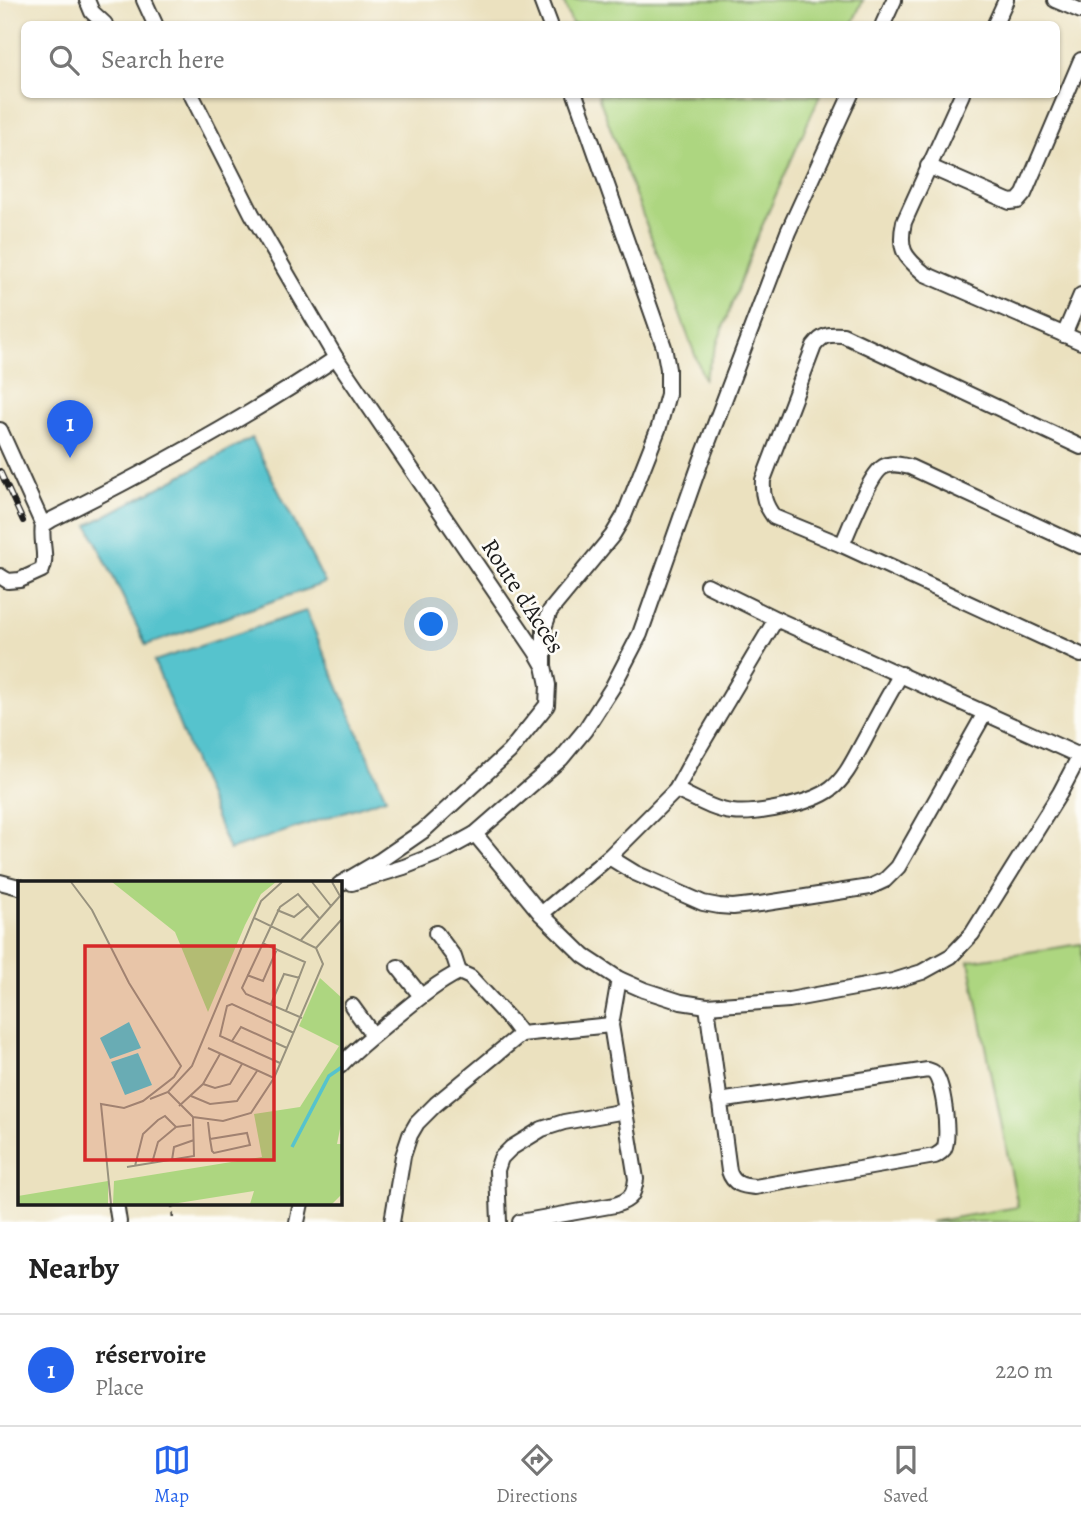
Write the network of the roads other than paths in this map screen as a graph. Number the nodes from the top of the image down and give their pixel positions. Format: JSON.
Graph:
{"nodes":[{"id":1,"x":88,"y":0,"type":"edge"},
{"id":2,"x":144,"y":0,"type":"edge"},
{"id":3,"x":541,"y":0,"type":"edge"},
{"id":4,"x":894,"y":0,"type":"edge"},
{"id":5,"x":1006,"y":0,"type":"edge"},
{"id":6,"x":1055,"y":0,"type":"edge"},
{"id":7,"x":1081,"y":11,"type":"edge"},
{"id":8,"x":102,"y":21,"type":"edge"},
{"id":9,"x":153,"y":21,"type":"edge"},
{"id":10,"x":549,"y":21,"type":"edge"},
{"id":11,"x":884,"y":21,"type":"edge"},
{"id":12,"x":996,"y":21,"type":"edge"},
{"id":13,"x":1081,"y":60,"type":"edge"},
{"id":14,"x":193,"y":98,"type":"edge"},
{"id":15,"x":576,"y":98,"type":"edge"},
{"id":16,"x":849,"y":98,"type":"edge"},
{"id":17,"x":960,"y":98,"type":"edge"},
{"id":18,"x":928,"y":166,"type":"junction"},
{"id":19,"x":1081,"y":295,"type":"edge"},
{"id":20,"x":1064,"y":335,"type":"junction"},
{"id":21,"x":1081,"y":342,"type":"edge"},
{"id":22,"x":336,"y":358,"type":"junction"},
{"id":23,"x":0,"y":430,"type":"edge"},
{"id":24,"x":1081,"y":447,"type":"edge"},
{"id":25,"x":43,"y":525,"type":"junction"},
{"id":26,"x":842,"y":545,"type":"junction"},
{"id":27,"x":1081,"y":546,"type":"edge"},
{"id":28,"x":0,"y":576,"type":"edge"},
{"id":29,"x":707,"y":585,"type":"dead end"},
{"id":30,"x":776,"y":619,"type":"junction"},
{"id":31,"x":1081,"y":655,"type":"edge"},
{"id":32,"x":544,"y":666,"type":"junction"},
{"id":33,"x":901,"y":674,"type":"junction"},
{"id":34,"x":985,"y":713,"type":"junction"},
{"id":35,"x":1080,"y":755,"type":"edge"},
{"id":36,"x":677,"y":790,"type":"junction"},
{"id":37,"x":475,"y":834,"type":"junction"},
{"id":38,"x":609,"y":857,"type":"junction"},
{"id":39,"x":0,"y":868,"type":"edge"},
{"id":40,"x":341,"y":884,"type":"edge"},
{"id":41,"x":10,"y":885,"type":"edge"},
{"id":42,"x":341,"y":885,"type":"edge"},
{"id":43,"x":541,"y":914,"type":"junction"},
{"id":44,"x":436,"y":933,"type":"dead end"},
{"id":45,"x":398,"y":967,"type":"dead end"},
{"id":46,"x":459,"y":972,"type":"junction"},
{"id":47,"x":619,"y":979,"type":"junction"},
{"id":48,"x":421,"y":996,"type":"junction"},
{"id":49,"x":352,"y":1006,"type":"dead end"},
{"id":50,"x":707,"y":1006,"type":"junction"},
{"id":51,"x":611,"y":1026,"type":"junction"},
{"id":52,"x":521,"y":1034,"type":"junction"},
{"id":53,"x":373,"y":1035,"type":"junction"},
{"id":54,"x":341,"y":1065,"type":"edge"},
{"id":55,"x":719,"y":1101,"type":"junction"},
{"id":56,"x":625,"y":1111,"type":"junction"},
{"id":57,"x":116,"y":1204,"type":"edge"},
{"id":58,"x":301,"y":1204,"type":"edge"},
{"id":59,"x":119,"y":1222,"type":"edge"},
{"id":60,"x":297,"y":1222,"type":"edge"},
{"id":61,"x":392,"y":1222,"type":"edge"},
{"id":62,"x":499,"y":1222,"type":"edge"},
{"id":63,"x":520,"y":1222,"type":"edge"}],
"edges":[{"from":1,"to":8,"type":"street"},
{"from":2,"to":9,"type":"street"},
{"from":3,"to":10,"type":"street"},
{"from":4,"to":11,"type":"street"},
{"from":5,"to":12,"type":"street"},
{"from":6,"to":7,"type":"street"},
{"from":13,"to":18,"type":"street"},
{"from":14,"to":22,"type":"street","name":"Route d'Accès"},
{"from":15,"to":32,"type":"street"},
{"from":16,"to":37,"type":"street"},
{"from":17,"to":18,"type":"street"},
{"from":18,"to":20,"type":"street"},
{"from":19,"to":20,"type":"street"},
{"from":20,"to":21,"type":"street"},
{"from":22,"to":25,"type":"street"},
{"from":22,"to":32,"type":"street","name":"Route d'Accès"},
{"from":23,"to":25,"type":"street"},
{"from":24,"to":26,"type":"street"},
{"from":25,"to":28,"type":"street"},
{"from":26,"to":27,"type":"street"},
{"from":26,"to":31,"type":"street"},
{"from":29,"to":30,"type":"street"},
{"from":30,"to":33,"type":"street"},
{"from":30,"to":36,"type":"street"},
{"from":32,"to":40,"type":"street","name":"Route d'Accès"},
{"from":33,"to":34,"type":"street"},
{"from":33,"to":36,"type":"street"},
{"from":34,"to":35,"type":"street"},
{"from":34,"to":38,"type":"street"},
{"from":35,"to":50,"type":"street"},
{"from":36,"to":38,"type":"street"},
{"from":37,"to":42,"type":"street"},
{"from":37,"to":43,"type":"street"},
{"from":38,"to":43,"type":"street"},
{"from":39,"to":41,"type":"street"},
{"from":43,"to":47,"type":"street"},
{"from":44,"to":46,"type":"street"},
{"from":45,"to":48,"type":"street"},
{"from":46,"to":48,"type":"street"},
{"from":46,"to":52,"type":"street"},
{"from":47,"to":50,"type":"street"},
{"from":47,"to":51,"type":"street"},
{"from":48,"to":53,"type":"street"},
{"from":49,"to":53,"type":"street"},
{"from":50,"to":55,"type":"street"},
{"from":51,"to":52,"type":"street"},
{"from":51,"to":56,"type":"street"},
{"from":52,"to":61,"type":"street"},
{"from":53,"to":54,"type":"street"},
{"from":55,"to":55,"type":"street"},
{"from":56,"to":62,"type":"street"},
{"from":56,"to":63,"type":"street"},
{"from":57,"to":59,"type":"street"},
{"from":58,"to":60,"type":"street"}]}
